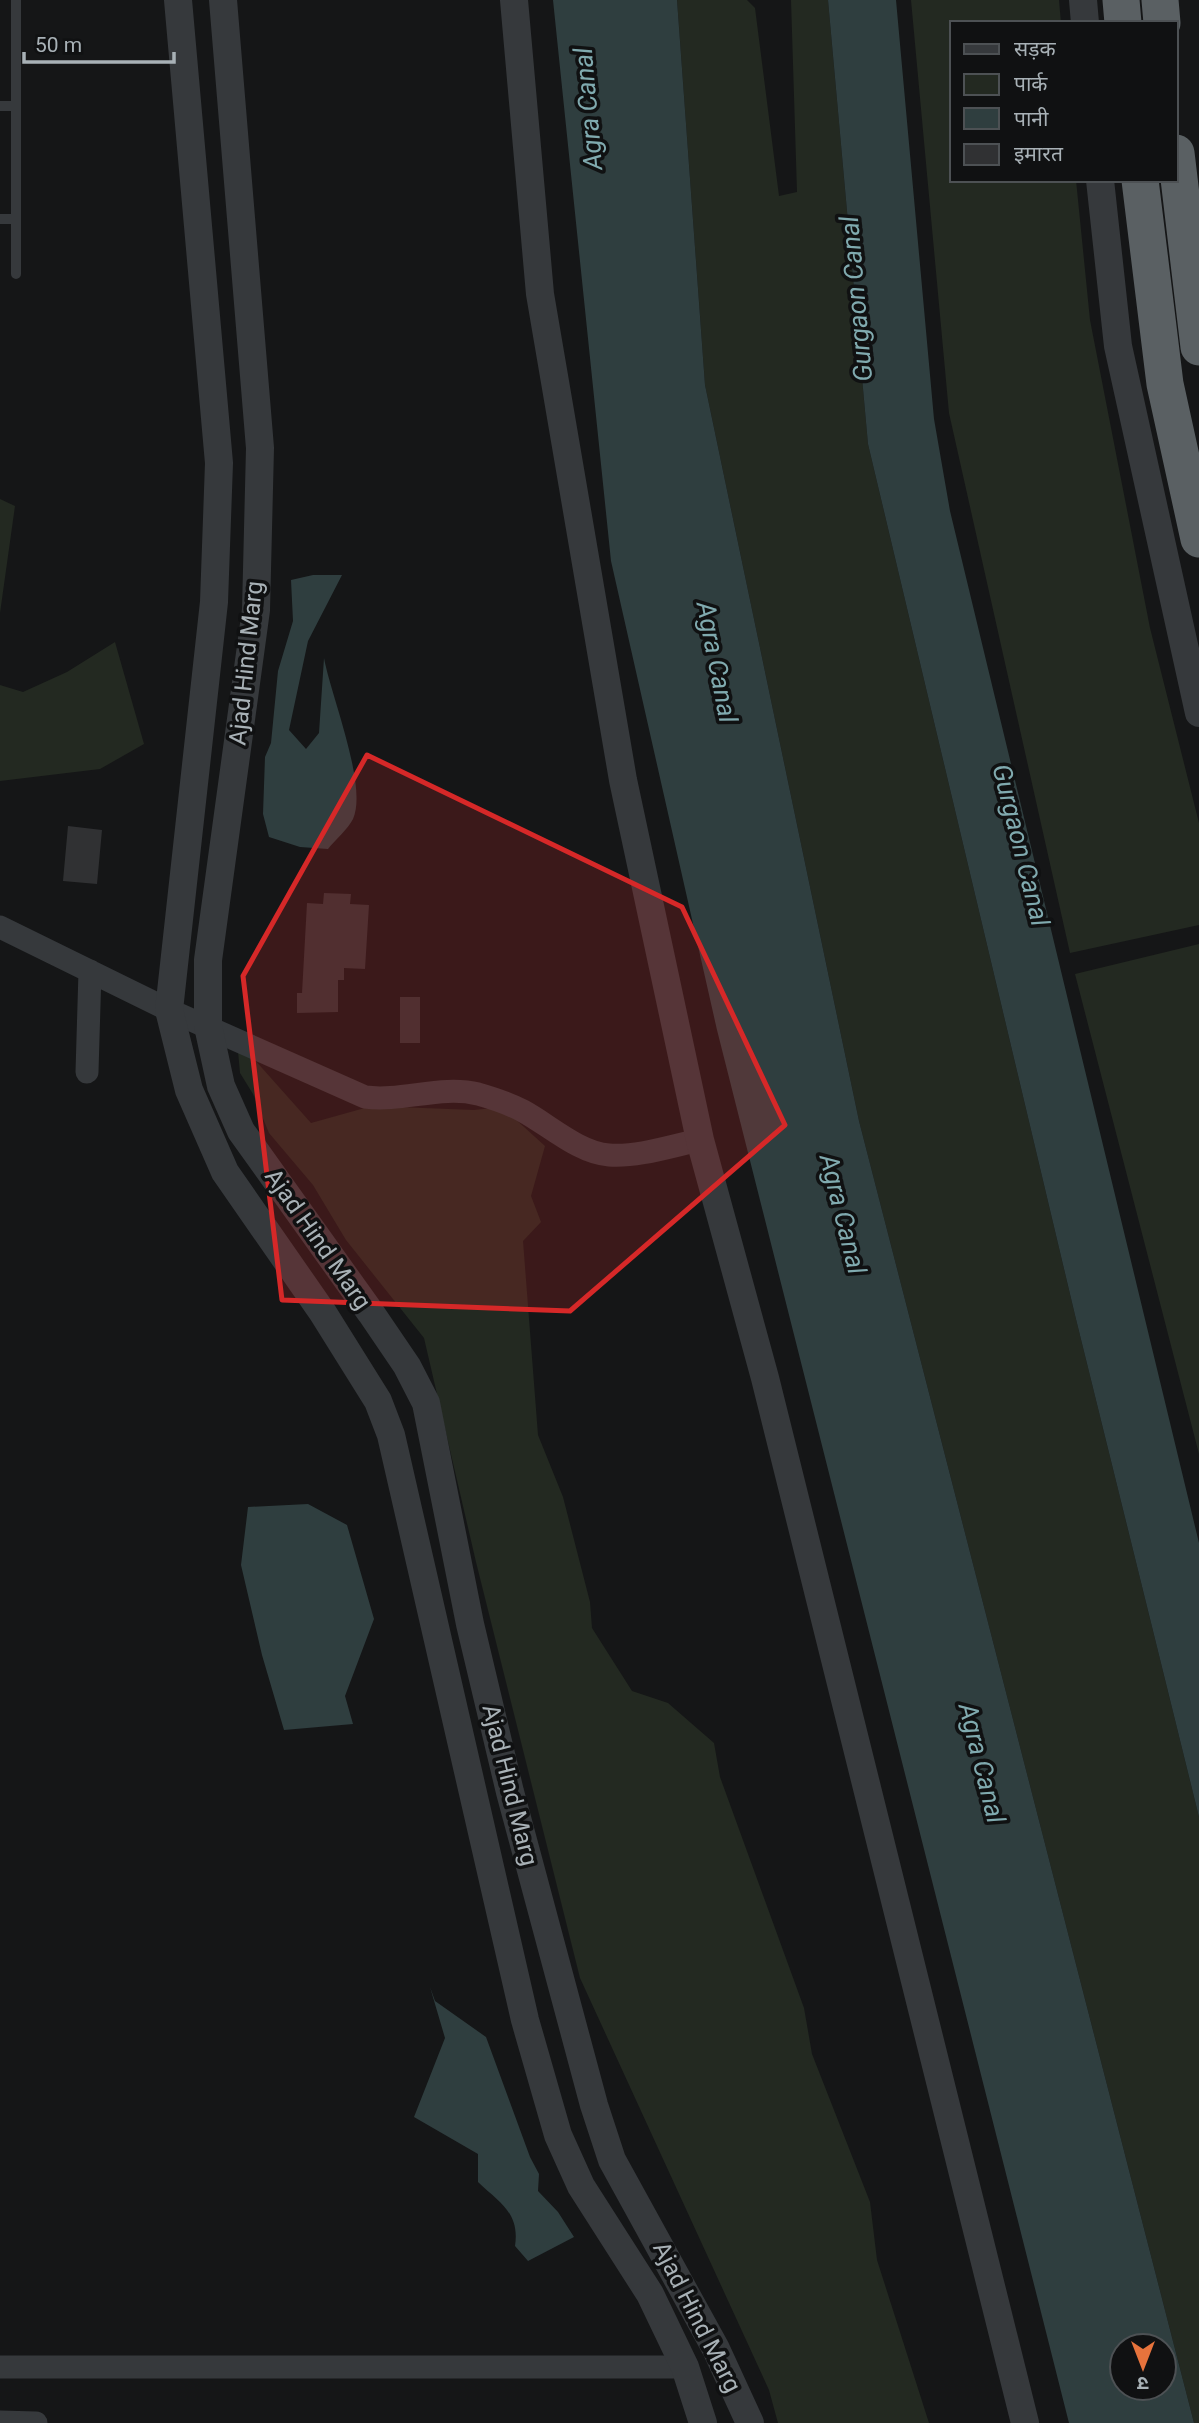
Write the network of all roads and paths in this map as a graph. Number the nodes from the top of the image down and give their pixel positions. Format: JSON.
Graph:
{"nodes":[{"id":1,"x":16,"y":0,"type":"edge"},
{"id":2,"x":177,"y":0,"type":"edge"},
{"id":3,"x":223,"y":0,"type":"edge"},
{"id":4,"x":514,"y":0,"type":"edge"},
{"id":5,"x":1083,"y":0,"type":"edge"},
{"id":6,"x":1121,"y":0,"type":"edge"},
{"id":7,"x":1160,"y":0,"type":"edge"},
{"id":8,"x":1085,"y":21,"type":"edge"},
{"id":9,"x":1123,"y":21,"type":"edge"},
{"id":10,"x":1162,"y":21,"type":"edge"},
{"id":11,"x":0,"y":106,"type":"edge"},
{"id":12,"x":16,"y":106,"type":"junction"},
{"id":13,"x":1178,"y":170,"type":"edge"},
{"id":14,"x":1100,"y":182,"type":"edge"},
{"id":15,"x":1140,"y":182,"type":"edge"},
{"id":16,"x":0,"y":219,"type":"edge"},
{"id":17,"x":16,"y":219,"type":"junction"},
{"id":18,"x":16,"y":274,"type":"dead end"},
{"id":19,"x":1199,"y":347,"type":"edge"},
{"id":20,"x":1199,"y":539,"type":"edge"},
{"id":21,"x":1199,"y":713,"type":"edge"},
{"id":22,"x":0,"y":927,"type":"edge"},
{"id":23,"x":90,"y":971,"type":"junction"},
{"id":24,"x":169,"y":1010,"type":"junction"},
{"id":25,"x":208,"y":1026,"type":"junction"},
{"id":26,"x":87,"y":1072,"type":"dead end"},
{"id":27,"x":700,"y":1140,"type":"junction"},
{"id":28,"x":0,"y":2367,"type":"edge"},
{"id":29,"x":685,"y":2367,"type":"junction"},
{"id":30,"x":0,"y":2422,"type":"edge"},
{"id":31,"x":36,"y":2423,"type":"edge"},
{"id":32,"x":703,"y":2423,"type":"edge"},
{"id":33,"x":750,"y":2423,"type":"edge"},
{"id":34,"x":1025,"y":2423,"type":"edge"}],
"edges":[{"from":1,"to":12,"type":"lane"},
{"from":2,"to":24,"type":"street"},
{"from":3,"to":25,"type":"street","name":"Ajad Hind Marg"},
{"from":4,"to":27,"type":"street"},
{"from":5,"to":8,"type":"street"},
{"from":6,"to":9,"type":"highway"},
{"from":7,"to":10,"type":"highway"},
{"from":11,"to":12,"type":"lane"},
{"from":12,"to":17,"type":"lane"},
{"from":13,"to":19,"type":"highway"},
{"from":14,"to":21,"type":"street"},
{"from":15,"to":20,"type":"highway"},
{"from":16,"to":17,"type":"lane"},
{"from":17,"to":18,"type":"lane"},
{"from":22,"to":23,"type":"street"},
{"from":23,"to":24,"type":"street"},
{"from":23,"to":26,"type":"street"},
{"from":24,"to":25,"type":"street"},
{"from":24,"to":29,"type":"street"},
{"from":25,"to":27,"type":"street"},
{"from":25,"to":33,"type":"street","name":"Ajad Hind Marg"},
{"from":27,"to":34,"type":"street"},
{"from":28,"to":29,"type":"street"},
{"from":29,"to":32,"type":"street"},
{"from":30,"to":31,"type":"street"}]}
